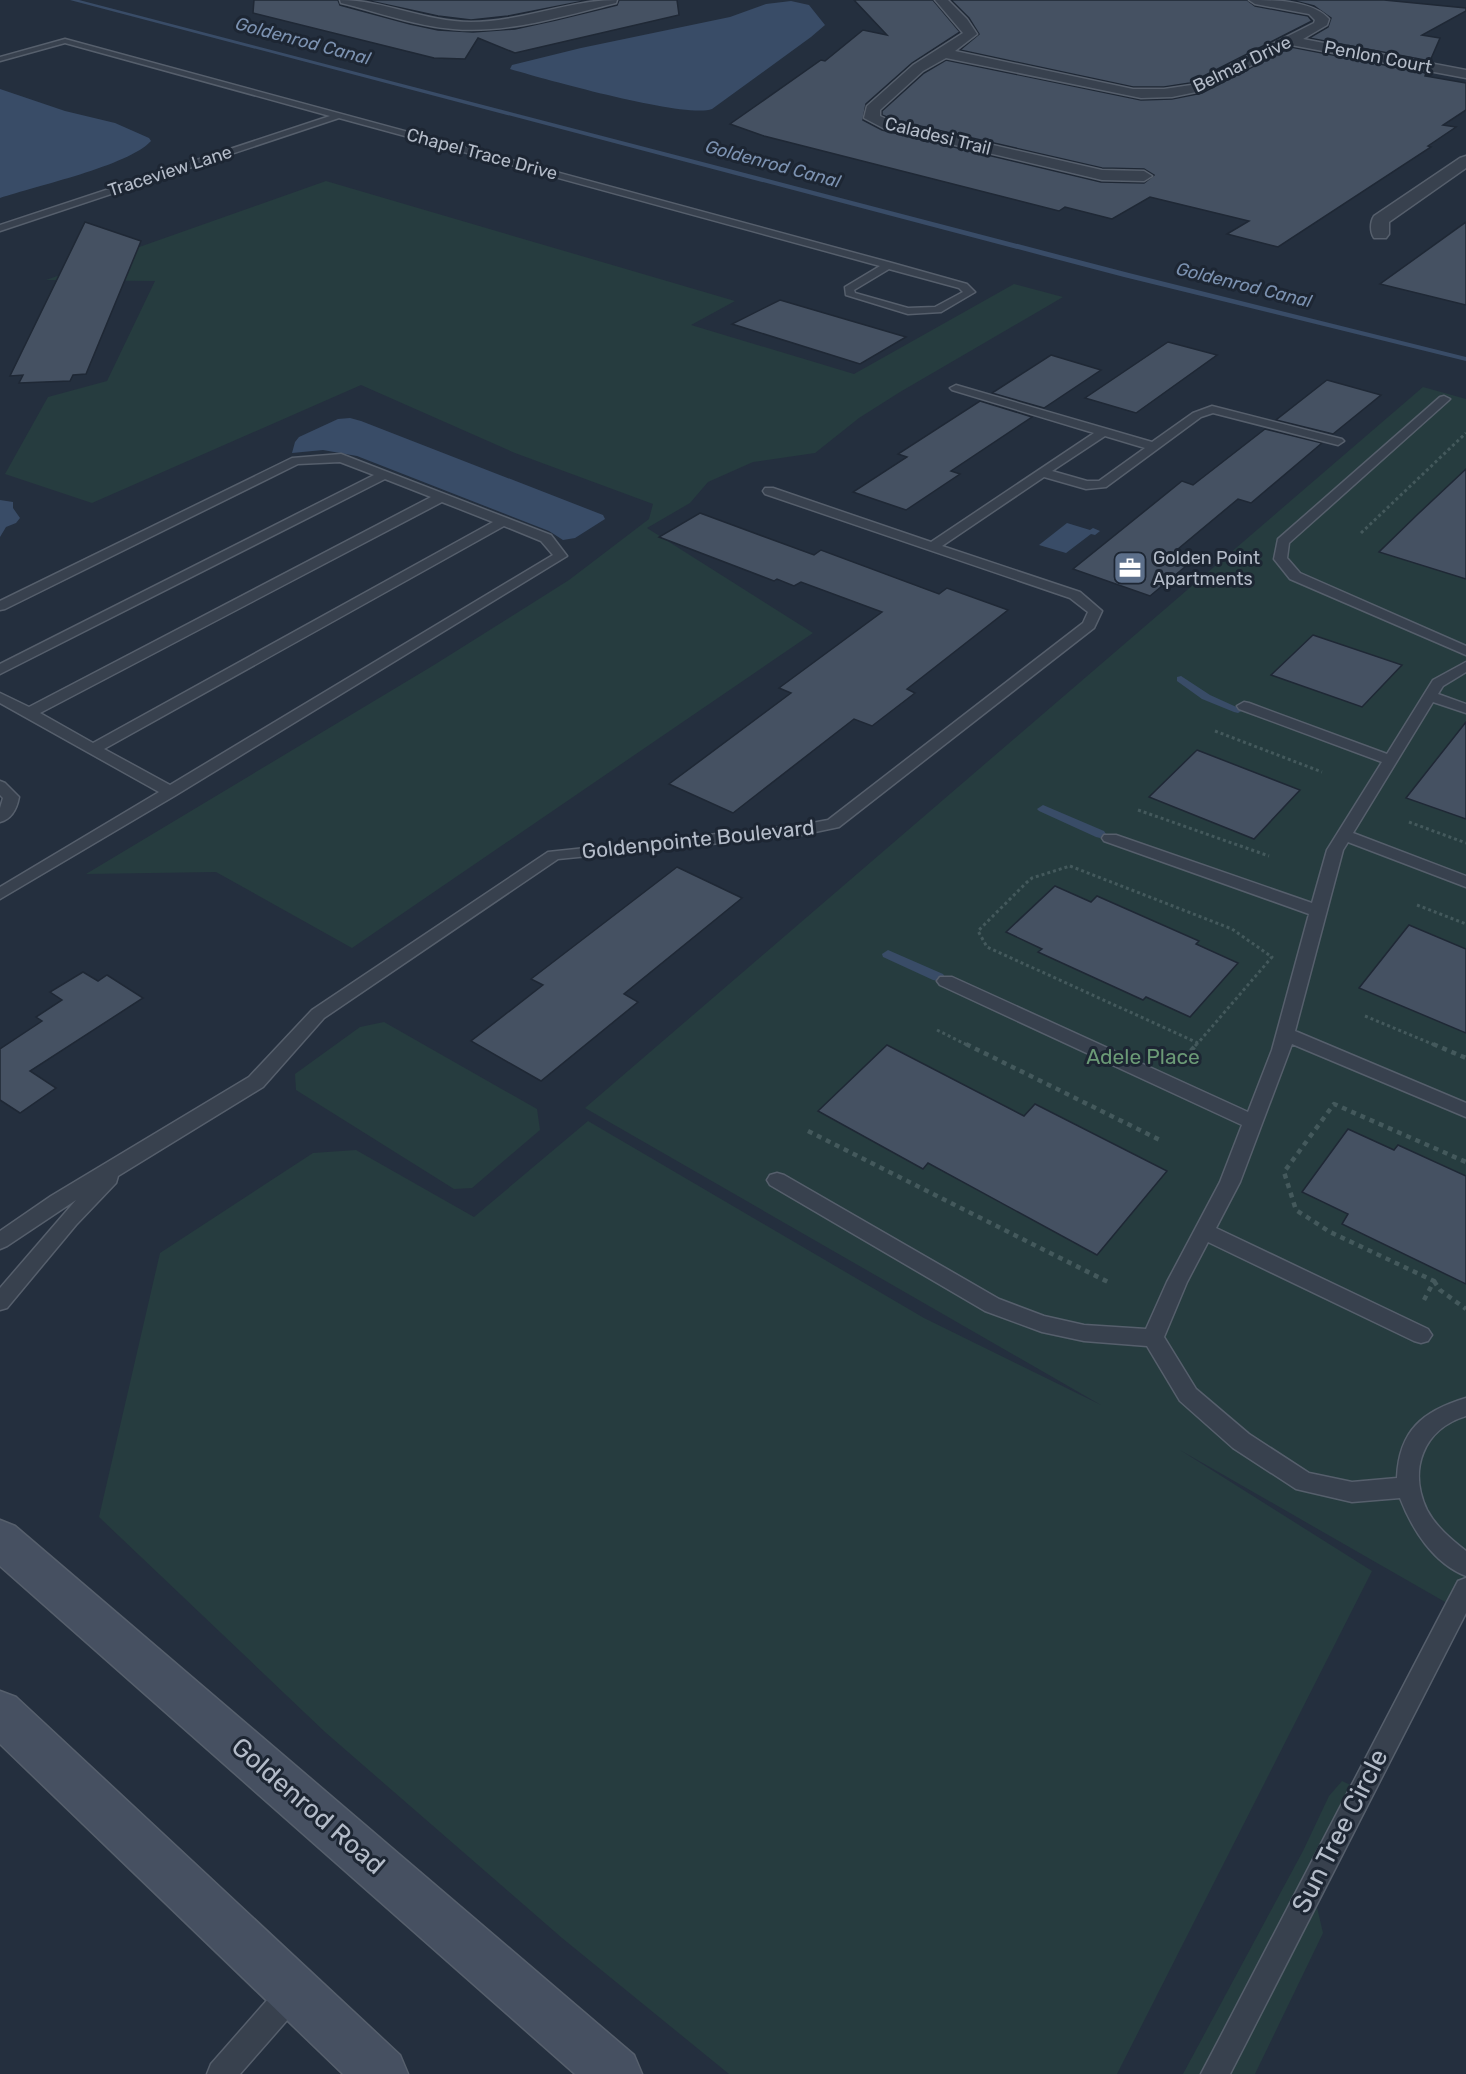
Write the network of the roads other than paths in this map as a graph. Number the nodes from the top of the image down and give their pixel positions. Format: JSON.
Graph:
{"nodes":[{"id":1,"x":346,"y":0,"type":"edge"},
{"id":2,"x":611,"y":0,"type":"edge"},
{"id":3,"x":941,"y":0,"type":"edge"},
{"id":4,"x":1255,"y":0,"type":"edge"},
{"id":5,"x":1290,"y":41,"type":"junction"},
{"id":6,"x":944,"y":53,"type":"junction"},
{"id":7,"x":0,"y":59,"type":"edge"},
{"id":8,"x":1466,"y":74,"type":"edge"},
{"id":9,"x":340,"y":115,"type":"junction"},
{"id":10,"x":1466,"y":161,"type":"edge"},
{"id":11,"x":1144,"y":176,"type":"dead end"},
{"id":12,"x":0,"y":228,"type":"edge"},
{"id":13,"x":1380,"y":234,"type":"dead end"},
{"id":14,"x":889,"y":265,"type":"junction"},
{"id":15,"x":956,"y":388,"type":"dead end"},
{"id":16,"x":1444,"y":399,"type":"dead end"},
{"id":17,"x":1104,"y":431,"type":"junction"},
{"id":18,"x":1338,"y":441,"type":"dead end"},
{"id":19,"x":1152,"y":446,"type":"junction"},
{"id":20,"x":1042,"y":472,"type":"junction"},
{"id":21,"x":384,"y":475,"type":"junction"},
{"id":22,"x":769,"y":491,"type":"dead end"},
{"id":23,"x":441,"y":497,"type":"junction"},
{"id":24,"x":502,"y":521,"type":"junction"},
{"id":25,"x":933,"y":546,"type":"junction"},
{"id":26,"x":0,"y":606,"type":"edge"},
{"id":27,"x":1466,"y":651,"type":"edge"},
{"id":28,"x":1466,"y":666,"type":"edge"},
{"id":29,"x":0,"y":670,"type":"edge"},
{"id":30,"x":1430,"y":696,"type":"junction"},
{"id":31,"x":0,"y":697,"type":"edge"},
{"id":32,"x":1244,"y":706,"type":"dead end"},
{"id":33,"x":1466,"y":709,"type":"edge"},
{"id":34,"x":29,"y":713,"type":"junction"},
{"id":35,"x":93,"y":749,"type":"junction"},
{"id":36,"x":1390,"y":760,"type":"junction"},
{"id":37,"x":0,"y":786,"type":"edge"},
{"id":38,"x":171,"y":792,"type":"junction"},
{"id":39,"x":0,"y":817,"type":"edge"},
{"id":40,"x":1344,"y":835,"type":"junction"},
{"id":41,"x":1110,"y":838,"type":"dead end"},
{"id":42,"x":1466,"y":882,"type":"edge"},
{"id":43,"x":0,"y":894,"type":"edge"},
{"id":44,"x":1318,"y":911,"type":"junction"},
{"id":45,"x":946,"y":981,"type":"dead end"},
{"id":46,"x":1285,"y":1034,"type":"junction"},
{"id":47,"x":1466,"y":1110,"type":"edge"},
{"id":48,"x":1252,"y":1122,"type":"junction"},
{"id":49,"x":121,"y":1166,"type":"junction"},
{"id":50,"x":777,"y":1180,"type":"dead end"},
{"id":51,"x":1204,"y":1231,"type":"junction"},
{"id":52,"x":0,"y":1241,"type":"edge"},
{"id":53,"x":0,"y":1302,"type":"edge"},
{"id":54,"x":1421,"y":1335,"type":"dead end"},
{"id":55,"x":1153,"y":1338,"type":"junction"},
{"id":56,"x":1466,"y":1407,"type":"edge"},
{"id":57,"x":1408,"y":1487,"type":"junction"},
{"id":58,"x":0,"y":1539,"type":"edge"},
{"id":59,"x":1466,"y":1565,"type":"edge"},
{"id":60,"x":1466,"y":1589,"type":"edge"},
{"id":61,"x":0,"y":1713,"type":"edge"},
{"id":62,"x":294,"y":1991,"type":"junction"},
{"id":63,"x":221,"y":2074,"type":"edge"},
{"id":64,"x":381,"y":2074,"type":"edge"},
{"id":65,"x":615,"y":2074,"type":"edge"},
{"id":66,"x":1215,"y":2074,"type":"edge"}],
"edges":[{"from":1,"to":2,"type":"street"},
{"from":3,"to":6,"type":"street","name":"Caladesi Trail"},
{"from":4,"to":5,"type":"street","name":"Belmar Drive"},
{"from":5,"to":6,"type":"street","name":"Belmar Drive"},
{"from":5,"to":8,"type":"street","name":"Penlon Court"},
{"from":6,"to":11,"type":"street","name":"Caladesi Trail"},
{"from":7,"to":9,"type":"lane","name":"Chapel Trace Drive"},
{"from":9,"to":12,"type":"lane","name":"Traceview Lane"},
{"from":9,"to":14,"type":"lane","name":"Chapel Trace Drive"},
{"from":10,"to":13,"type":"street"},
{"from":14,"to":14,"type":"lane","name":"Chapel Trace Drive"},
{"from":15,"to":17,"type":"lane"},
{"from":16,"to":27,"type":"lane"},
{"from":17,"to":19,"type":"lane"},
{"from":17,"to":20,"type":"lane"},
{"from":18,"to":19,"type":"lane"},
{"from":19,"to":20,"type":"lane"},
{"from":20,"to":25,"type":"lane"},
{"from":21,"to":23,"type":"lane"},
{"from":21,"to":26,"type":"lane"},
{"from":21,"to":29,"type":"lane"},
{"from":22,"to":25,"type":"lane","name":"Goldenpointe Boulevard"},
{"from":23,"to":24,"type":"lane"},
{"from":23,"to":34,"type":"lane"},
{"from":24,"to":35,"type":"lane"},
{"from":24,"to":38,"type":"lane"},
{"from":25,"to":49,"type":"lane","name":"Goldenpointe Boulevard"},
{"from":28,"to":30,"type":"lane"},
{"from":30,"to":33,"type":"lane"},
{"from":30,"to":36,"type":"lane"},
{"from":31,"to":34,"type":"lane"},
{"from":32,"to":36,"type":"lane"},
{"from":34,"to":35,"type":"lane"},
{"from":35,"to":38,"type":"lane"},
{"from":36,"to":40,"type":"lane"},
{"from":37,"to":39,"type":"lane"},
{"from":38,"to":43,"type":"lane"},
{"from":40,"to":42,"type":"lane"},
{"from":40,"to":44,"type":"lane"},
{"from":41,"to":44,"type":"lane"},
{"from":44,"to":46,"type":"lane"},
{"from":45,"to":48,"type":"lane"},
{"from":46,"to":47,"type":"lane"},
{"from":46,"to":48,"type":"lane"},
{"from":48,"to":51,"type":"lane"},
{"from":49,"to":52,"type":"lane","name":"Goldenpointe Boulevard"},
{"from":49,"to":53,"type":"lane","name":"Goldenpointe Boulevard"},
{"from":50,"to":55,"type":"lane"},
{"from":51,"to":54,"type":"lane"},
{"from":51,"to":55,"type":"lane"},
{"from":55,"to":57,"type":"lane"},
{"from":56,"to":57,"type":"lane"},
{"from":57,"to":59,"type":"lane"},
{"from":58,"to":65,"type":"main road","name":"Goldenrod Road"},
{"from":60,"to":66,"type":"lane","name":"Sun Tree Circle"},
{"from":61,"to":62,"type":"main road"},
{"from":62,"to":63,"type":"lane"},
{"from":62,"to":64,"type":"main road"}]}
